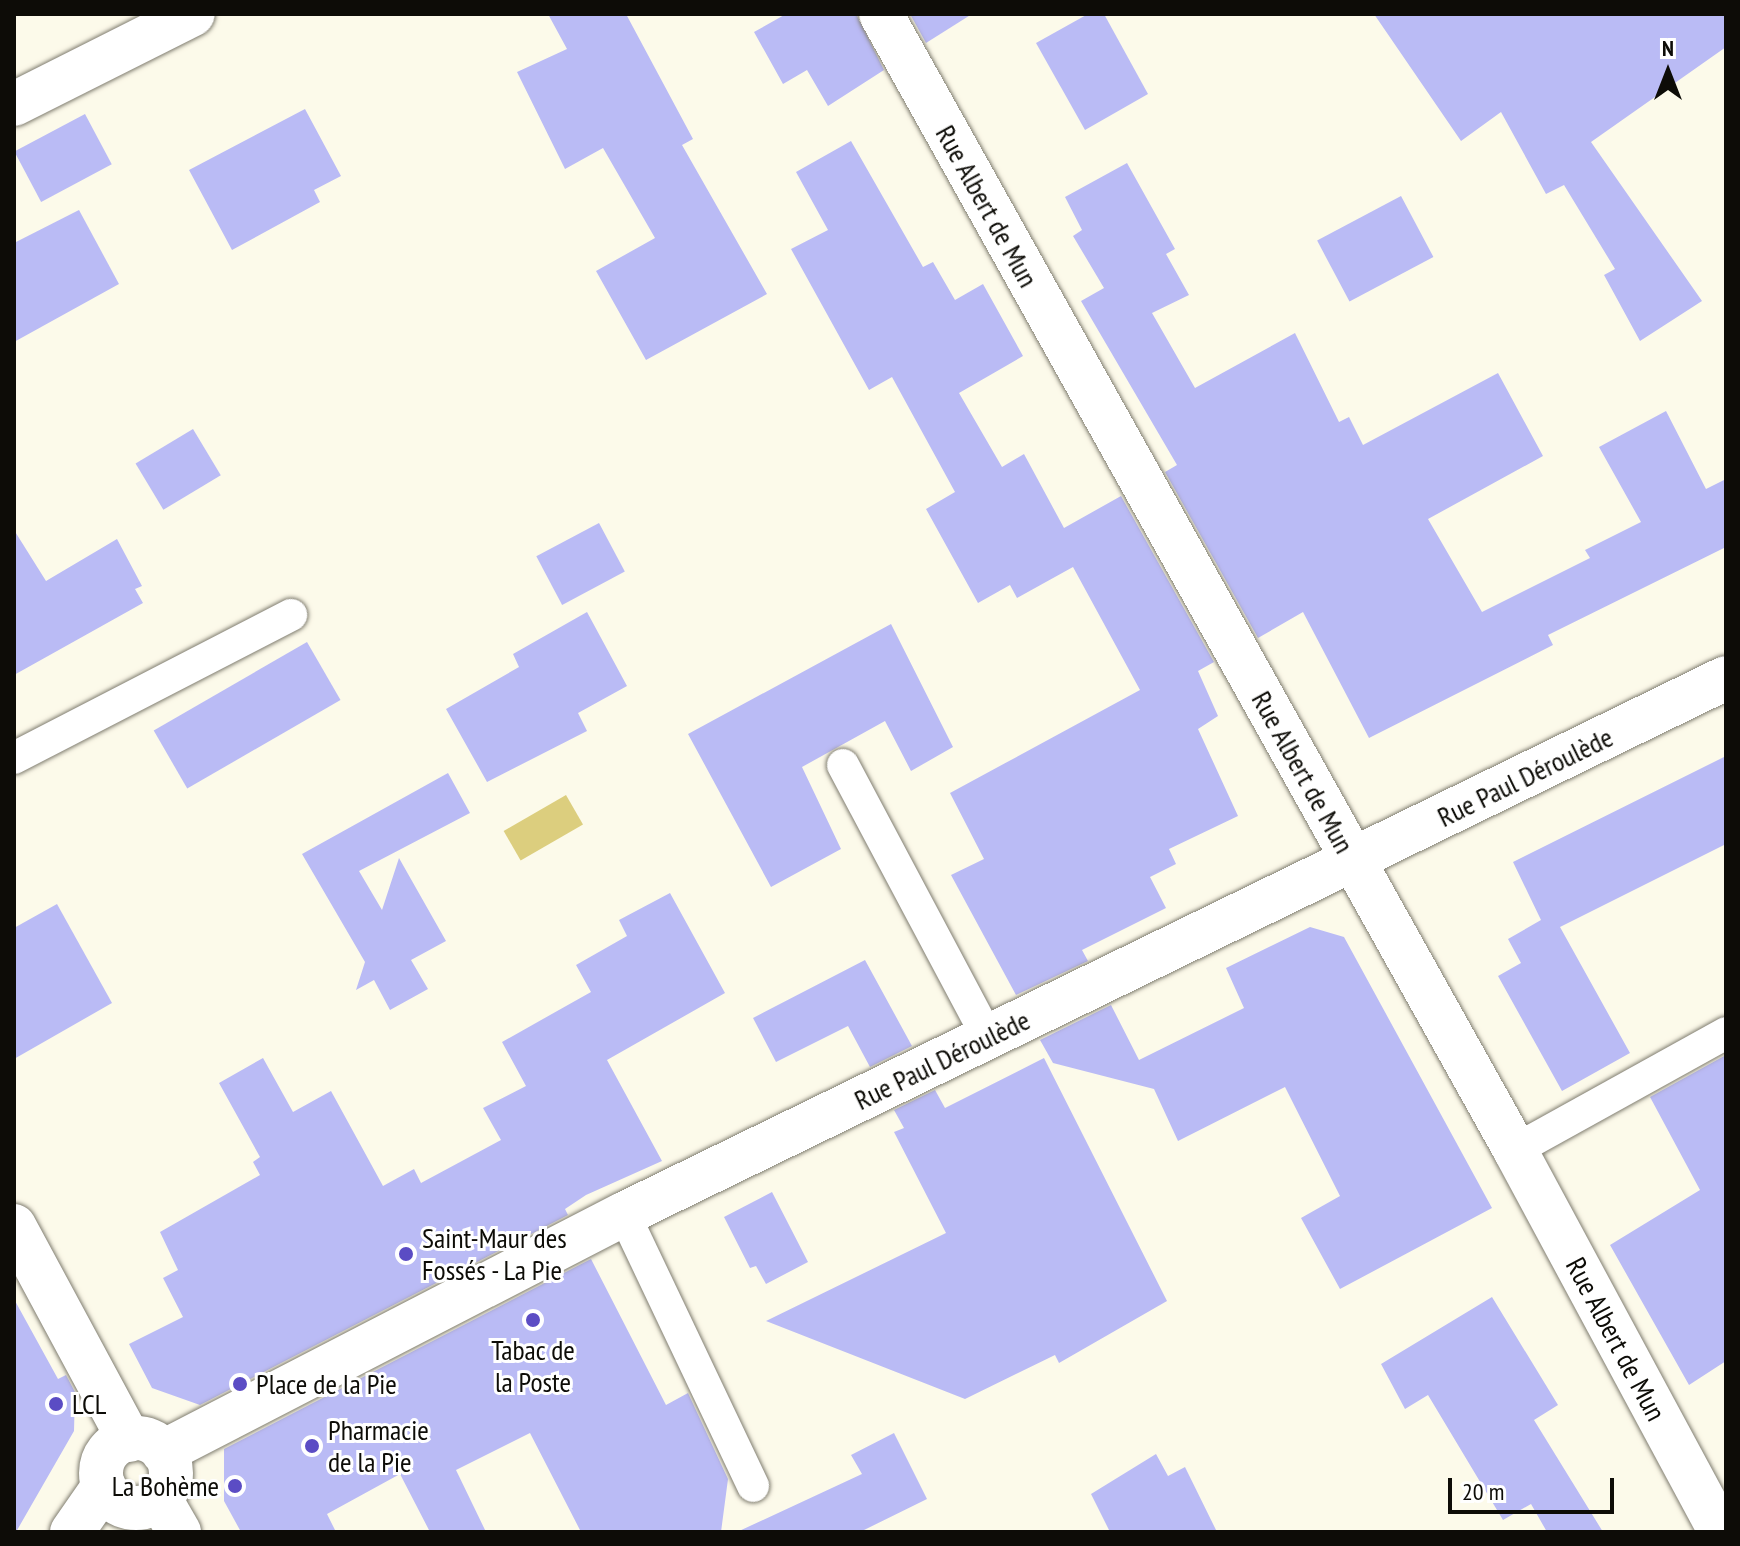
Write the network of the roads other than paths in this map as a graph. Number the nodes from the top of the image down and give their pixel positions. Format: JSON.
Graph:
{"nodes":[{"id":1,"x":193,"y":14,"type":"edge"},
{"id":2,"x":881,"y":14,"type":"edge"},
{"id":3,"x":14,"y":104,"type":"edge"},
{"id":4,"x":291,"y":615,"type":"dead end"},
{"id":5,"x":1726,"y":678,"type":"edge"},
{"id":6,"x":14,"y":758,"type":"edge"},
{"id":7,"x":843,"y":765,"type":"dead end"},
{"id":8,"x":1353,"y":863,"type":"junction"},
{"id":9,"x":1726,"y":1033,"type":"edge"},
{"id":10,"x":988,"y":1038,"type":"junction"},
{"id":11,"x":1515,"y":1150,"type":"junction"},
{"id":12,"x":624,"y":1214,"type":"junction"},
{"id":13,"x":14,"y":1226,"type":"edge"},
{"id":14,"x":146,"y":1446,"type":"junction"},
{"id":15,"x":104,"y":1486,"type":"junction"},
{"id":16,"x":753,"y":1486,"type":"dead end"},
{"id":17,"x":170,"y":1515,"type":"edge"},
{"id":18,"x":72,"y":1532,"type":"edge"},
{"id":19,"x":1721,"y":1532,"type":"edge"}],
"edges":[{"from":1,"to":3,"type":"street"},
{"from":2,"to":8,"type":"street","name":"Rue Albert de Mun"},
{"from":4,"to":6,"type":"lane"},
{"from":5,"to":8,"type":"street","name":"Rue Paul Déroulède"},
{"from":7,"to":10,"type":"lane"},
{"from":8,"to":10,"type":"street","name":"Rue Paul Déroulède"},
{"from":8,"to":11,"type":"street","name":"Rue Albert de Mun"},
{"from":9,"to":11,"type":"lane"},
{"from":10,"to":12,"type":"street","name":"Rue Paul Déroulède"},
{"from":11,"to":19,"type":"street","name":"Rue Albert de Mun"},
{"from":12,"to":14,"type":"street","name":"Rue Paul Déroulède"},
{"from":12,"to":16,"type":"lane"},
{"from":13,"to":14,"type":"street"},
{"from":14,"to":15,"type":"street"},
{"from":14,"to":17,"type":"street"},
{"from":15,"to":17,"type":"street"},
{"from":15,"to":18,"type":"street"}]}
